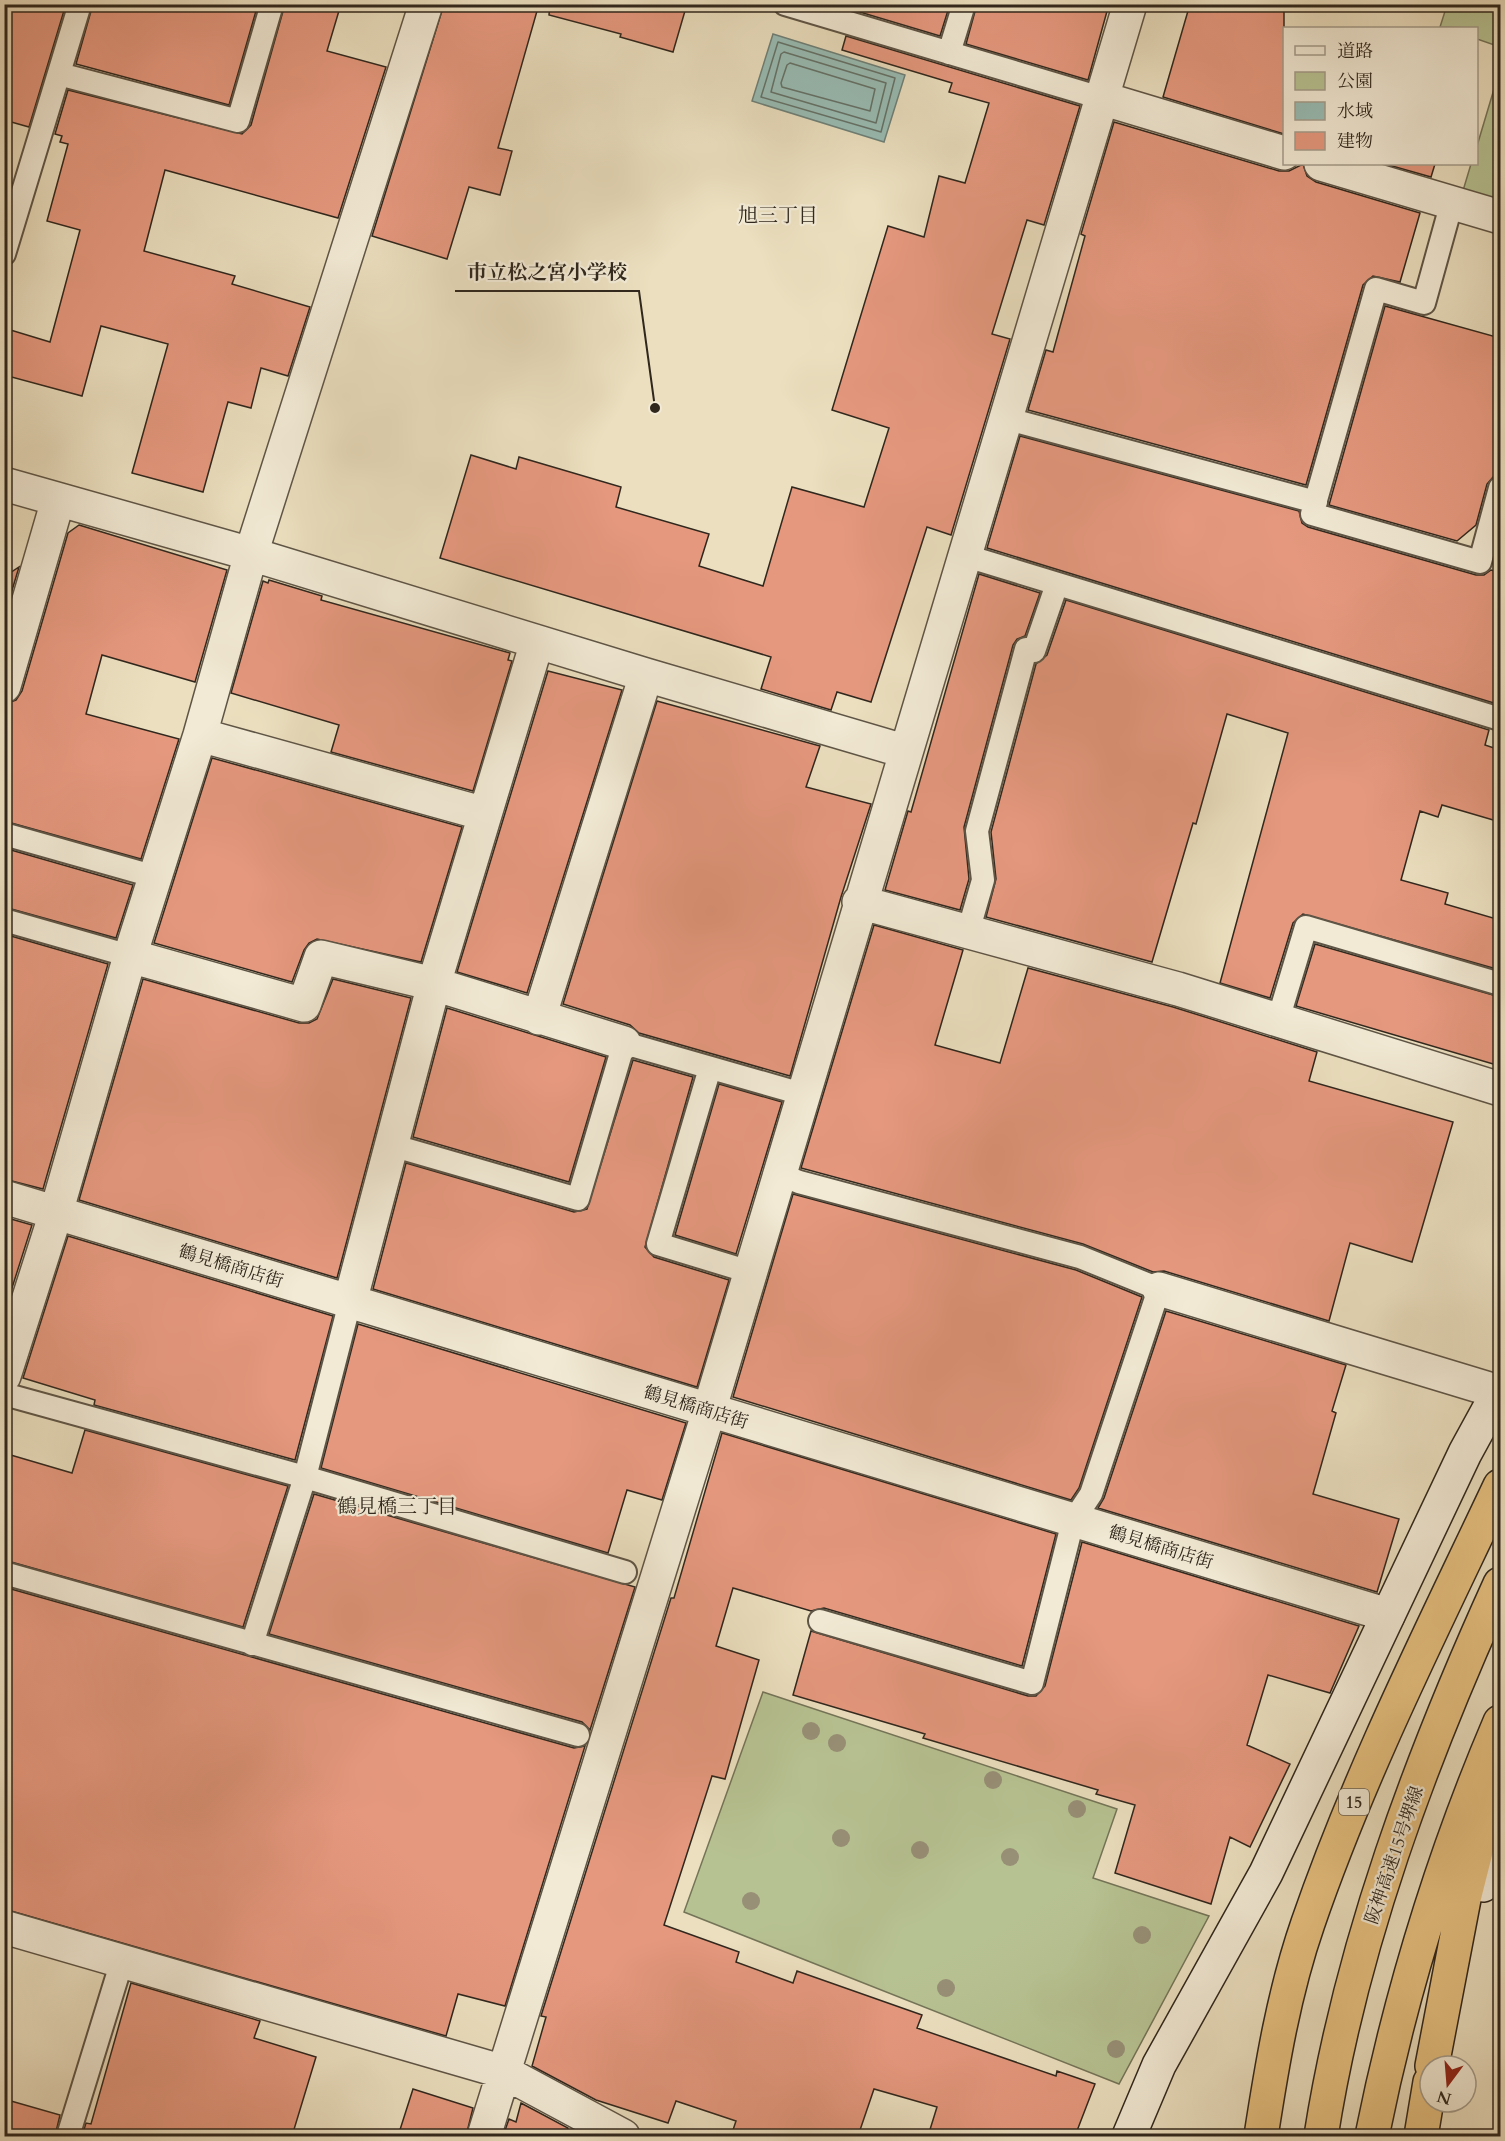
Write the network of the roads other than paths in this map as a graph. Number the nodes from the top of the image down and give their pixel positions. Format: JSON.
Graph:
{"nodes":[{"id":1,"x":80,"y":4,"type":"edge"},
{"id":2,"x":272,"y":4,"type":"edge"},
{"id":3,"x":426,"y":4,"type":"edge"},
{"id":4,"x":785,"y":4,"type":"edge"},
{"id":5,"x":964,"y":4,"type":"edge"},
{"id":6,"x":1130,"y":4,"type":"edge"},
{"id":7,"x":949,"y":53,"type":"junction"},
{"id":8,"x":59,"y":74,"type":"junction"},
{"id":9,"x":1101,"y":98,"type":"junction"},
{"id":10,"x":1283,"y":153,"type":"edge"},
{"id":11,"x":1324,"y":165,"type":"edge"},
{"id":12,"x":1452,"y":202,"type":"junction"},
{"id":13,"x":1500,"y":217,"type":"edge"},
{"id":14,"x":4,"y":254,"type":"edge"},
{"id":15,"x":1004,"y":418,"type":"junction"},
{"id":16,"x":4,"y":484,"type":"edge"},
{"id":17,"x":1500,"y":488,"type":"edge"},
{"id":18,"x":58,"y":500,"type":"junction"},
{"id":19,"x":1316,"y":502,"type":"junction"},
{"id":20,"x":251,"y":554,"type":"junction"},
{"id":21,"x":963,"y":555,"type":"junction"},
{"id":22,"x":1057,"y":584,"type":"junction"},
{"id":23,"x":537,"y":642,"type":"junction"},
{"id":24,"x":646,"y":675,"type":"junction"},
{"id":25,"x":4,"y":686,"type":"edge"},
{"id":26,"x":1500,"y":719,"type":"edge"},
{"id":27,"x":200,"y":735,"type":"junction"},
{"id":28,"x":904,"y":751,"type":"junction"},
{"id":29,"x":485,"y":814,"type":"junction"},
{"id":30,"x":4,"y":834,"type":"edge"},
{"id":31,"x":156,"y":877,"type":"junction"},
{"id":32,"x":859,"y":902,"type":"junction"},
{"id":33,"x":4,"y":920,"type":"edge"},
{"id":34,"x":968,"y":932,"type":"junction"},
{"id":35,"x":130,"y":956,"type":"junction"},
{"id":36,"x":434,"y":984,"type":"junction"},
{"id":37,"x":1500,"y":984,"type":"edge"},
{"id":38,"x":539,"y":1018,"type":"junction"},
{"id":39,"x":1278,"y":1020,"type":"junction"},
{"id":40,"x":624,"y":1043,"type":"junction"},
{"id":41,"x":710,"y":1068,"type":"junction"},
{"id":42,"x":1500,"y":1089,"type":"edge"},
{"id":43,"x":802,"y":1094,"type":"junction"},
{"id":44,"x":391,"y":1145,"type":"junction"},
{"id":45,"x":779,"y":1174,"type":"junction"},
{"id":46,"x":4,"y":1197,"type":"edge"},
{"id":47,"x":56,"y":1213,"type":"junction"},
{"id":48,"x":750,"y":1272,"type":"junction"},
{"id":49,"x":1159,"y":1289,"type":"junction"},
{"id":50,"x":350,"y":1302,"type":"junction"},
{"id":51,"x":4,"y":1376,"type":"edge"},
{"id":52,"x":1500,"y":1390,"type":"edge"},
{"id":53,"x":4,"y":1394,"type":"edge"},
{"id":54,"x":709,"y":1411,"type":"junction"},
{"id":55,"x":305,"y":1477,"type":"junction"},
{"id":56,"x":1500,"y":1486,"type":"edge"},
{"id":57,"x":1073,"y":1521,"type":"junction"},
{"id":58,"x":626,"y":1572,"type":"dead end"},
{"id":59,"x":4,"y":1573,"type":"edge"},
{"id":60,"x":1500,"y":1584,"type":"edge"},
{"id":61,"x":1388,"y":1615,"type":"junction"},
{"id":62,"x":820,"y":1621,"type":"dead end"},
{"id":63,"x":252,"y":1644,"type":"junction"},
{"id":64,"x":1500,"y":1722,"type":"edge"},
{"id":65,"x":578,"y":1735,"type":"dead end"},
{"id":66,"x":1500,"y":1758,"type":"edge"},
{"id":67,"x":1500,"y":1827,"type":"edge"},
{"id":68,"x":1493,"y":1871,"type":"edge"},
{"id":69,"x":4,"y":1927,"type":"edge"},
{"id":70,"x":122,"y":1961,"type":"junction"},
{"id":71,"x":1434,"y":2054,"type":"edge"},
{"id":72,"x":1443,"y":2054,"type":"edge"},
{"id":73,"x":504,"y":2072,"type":"junction"},
{"id":74,"x":1425,"y":2114,"type":"edge"},
{"id":75,"x":1432,"y":2114,"type":"edge"},
{"id":76,"x":68,"y":2136,"type":"edge"},
{"id":77,"x":484,"y":2136,"type":"edge"},
{"id":78,"x":623,"y":2136,"type":"edge"},
{"id":79,"x":1129,"y":2136,"type":"edge"},
{"id":80,"x":1261,"y":2136,"type":"edge"},
{"id":81,"x":1321,"y":2136,"type":"edge"},
{"id":82,"x":1372,"y":2136,"type":"edge"},
{"id":83,"x":1421,"y":2136,"type":"edge"},
{"id":84,"x":1429,"y":2136,"type":"edge"}],
"edges":[{"from":1,"to":8,"type":"lane"},
{"from":2,"to":8,"type":"lane"},
{"from":3,"to":20,"type":"street"},
{"from":4,"to":7,"type":"lane"},
{"from":5,"to":7,"type":"lane"},
{"from":6,"to":9,"type":"street"},
{"from":7,"to":9,"type":"lane"},
{"from":8,"to":14,"type":"lane"},
{"from":9,"to":10,"type":"street"},
{"from":9,"to":15,"type":"street"},
{"from":11,"to":12,"type":"street"},
{"from":12,"to":13,"type":"street"},
{"from":12,"to":19,"type":"lane"},
{"from":15,"to":19,"type":"lane"},
{"from":15,"to":21,"type":"street"},
{"from":16,"to":18,"type":"street"},
{"from":17,"to":19,"type":"lane"},
{"from":18,"to":20,"type":"street"},
{"from":18,"to":25,"type":"street"},
{"from":20,"to":23,"type":"street"},
{"from":20,"to":27,"type":"street"},
{"from":21,"to":22,"type":"lane"},
{"from":21,"to":28,"type":"street"},
{"from":22,"to":26,"type":"lane"},
{"from":22,"to":34,"type":"lane"},
{"from":23,"to":24,"type":"street"},
{"from":23,"to":29,"type":"street"},
{"from":24,"to":28,"type":"street"},
{"from":24,"to":38,"type":"street"},
{"from":27,"to":29,"type":"street"},
{"from":27,"to":31,"type":"street"},
{"from":28,"to":32,"type":"street"},
{"from":29,"to":36,"type":"street"},
{"from":30,"to":31,"type":"lane"},
{"from":31,"to":35,"type":"street"},
{"from":32,"to":34,"type":"street"},
{"from":32,"to":43,"type":"street"},
{"from":33,"to":35,"type":"lane"},
{"from":34,"to":39,"type":"street"},
{"from":35,"to":36,"type":"street"},
{"from":35,"to":47,"type":"street"},
{"from":36,"to":38,"type":"street"},
{"from":36,"to":44,"type":"street"},
{"from":37,"to":39,"type":"lane"},
{"from":38,"to":40,"type":"street"},
{"from":39,"to":42,"type":"street"},
{"from":40,"to":41,"type":"lane"},
{"from":40,"to":44,"type":"lane"},
{"from":41,"to":43,"type":"lane"},
{"from":41,"to":48,"type":"lane"},
{"from":43,"to":45,"type":"street"},
{"from":44,"to":50,"type":"street"},
{"from":45,"to":48,"type":"street"},
{"from":45,"to":49,"type":"lane"},
{"from":46,"to":47,"type":"street","name":"鶴見橋商店街"},
{"from":47,"to":50,"type":"street","name":"鶴見橋商店街"},
{"from":47,"to":51,"type":"street"},
{"from":48,"to":54,"type":"street"},
{"from":49,"to":52,"type":"street"},
{"from":49,"to":57,"type":"lane"},
{"from":50,"to":54,"type":"street","name":"鶴見橋商店街"},
{"from":50,"to":55,"type":"lane"},
{"from":52,"to":61,"type":"street"},
{"from":53,"to":55,"type":"lane"},
{"from":54,"to":57,"type":"street","name":"鶴見橋商店街"},
{"from":54,"to":73,"type":"street"},
{"from":55,"to":58,"type":"lane"},
{"from":55,"to":63,"type":"lane"},
{"from":56,"to":80,"type":"highway","number":"15"},
{"from":57,"to":61,"type":"street","name":"鶴見橋商店街"},
{"from":57,"to":62,"type":"lane"},
{"from":59,"to":63,"type":"lane"},
{"from":60,"to":81,"type":"highway","name":"阪神高速15号堺線"},
{"from":61,"to":79,"type":"street"},
{"from":63,"to":65,"type":"lane"},
{"from":64,"to":82,"type":"highway"},
{"from":66,"to":71,"type":"highway"},
{"from":67,"to":68,"type":"street"},
{"from":68,"to":72,"type":"street"},
{"from":69,"to":70,"type":"street"},
{"from":70,"to":73,"type":"street"},
{"from":70,"to":76,"type":"lane"},
{"from":73,"to":77,"type":"street"},
{"from":73,"to":78,"type":"street"},
{"from":74,"to":83,"type":"highway"},
{"from":75,"to":84,"type":"street"}]}
